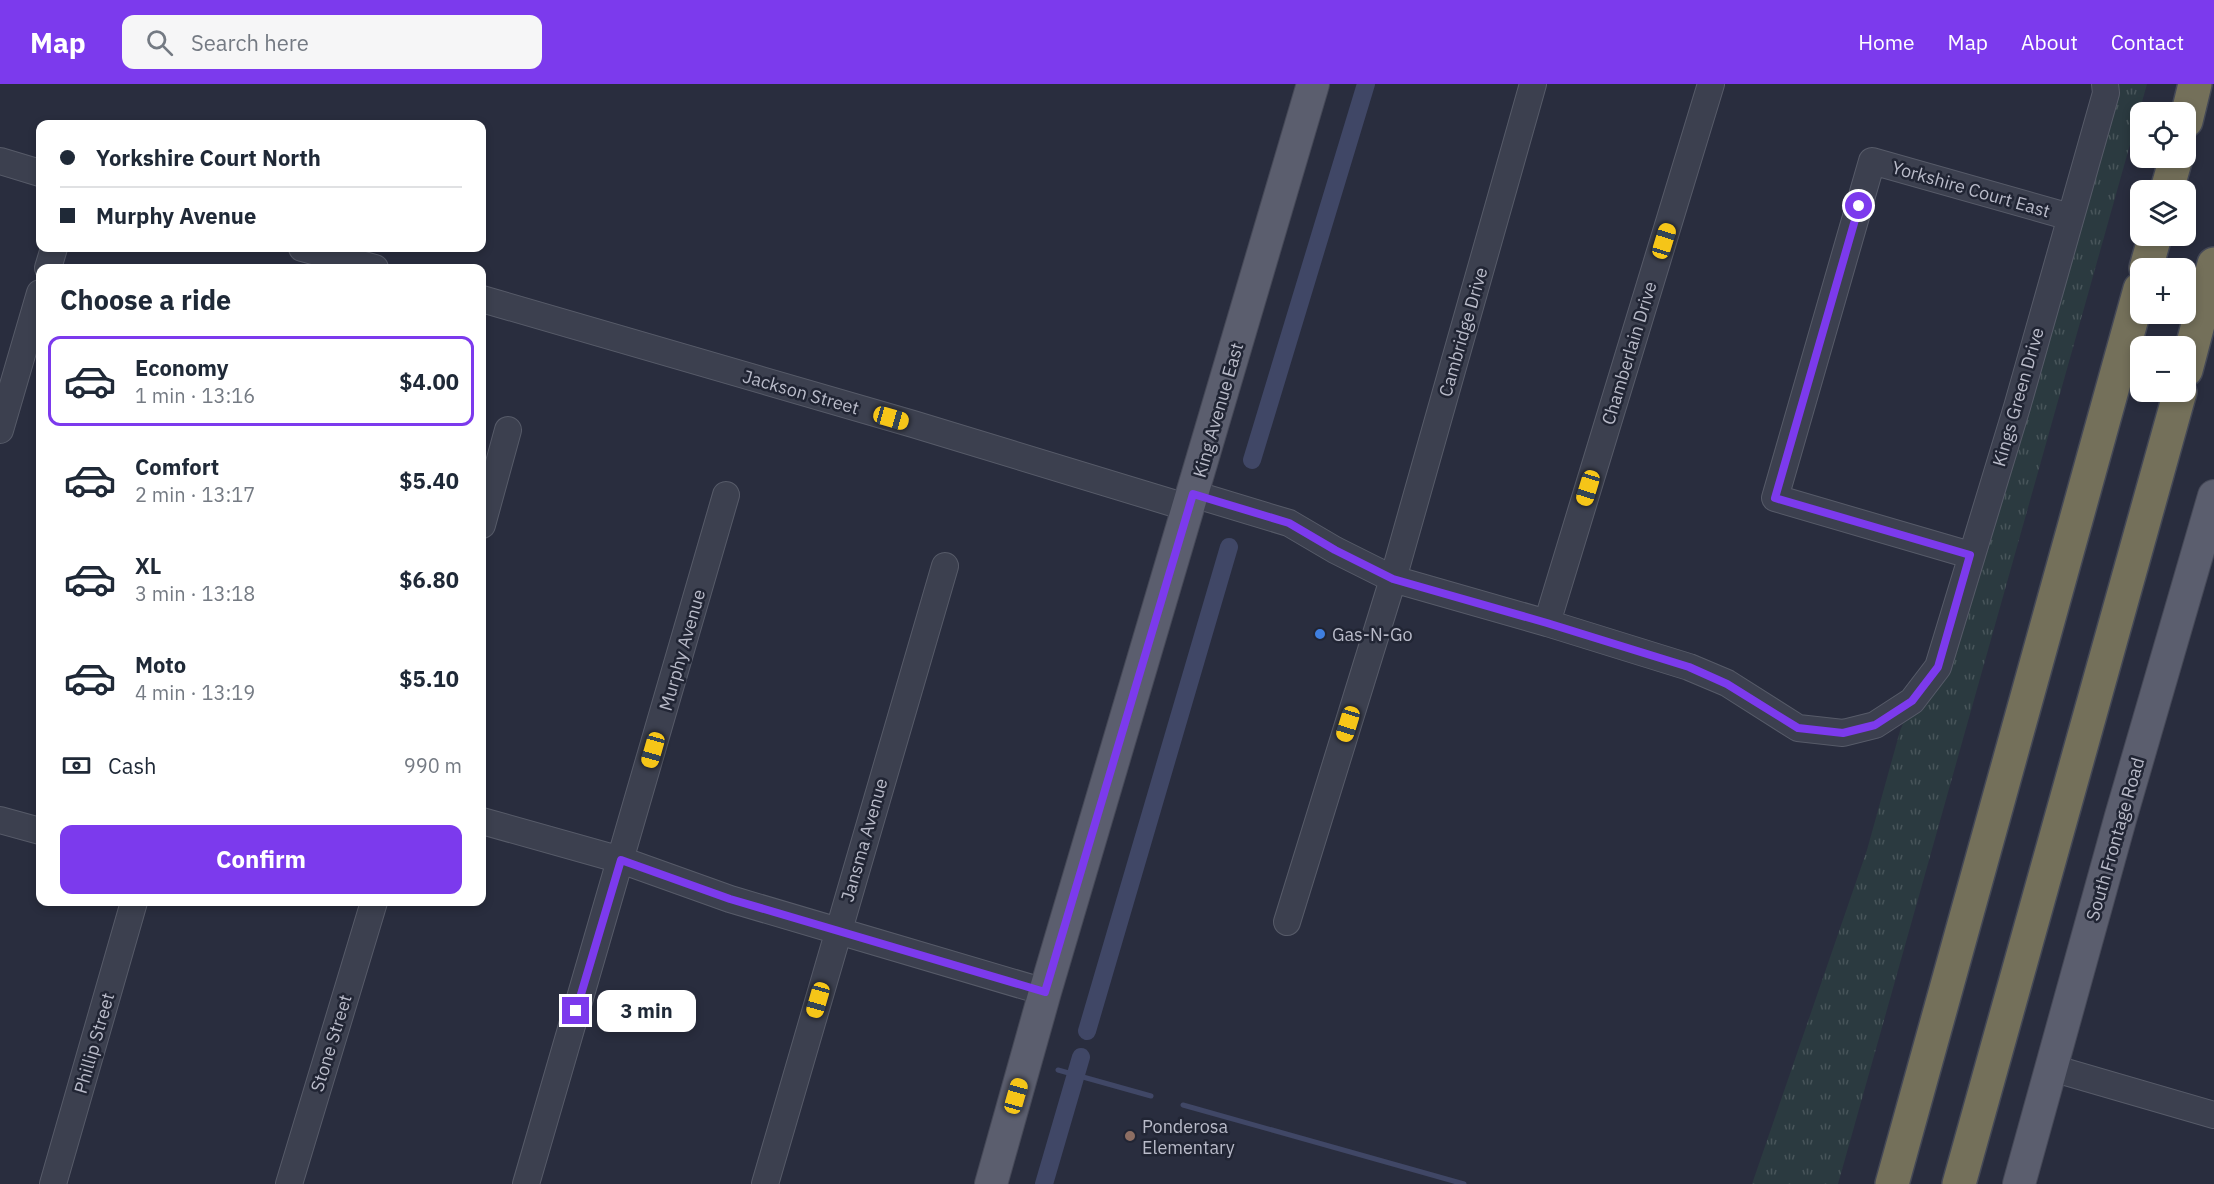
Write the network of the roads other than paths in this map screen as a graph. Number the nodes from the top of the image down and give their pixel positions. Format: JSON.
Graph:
{"nodes":[{"id":1,"x":1313,"y":84,"type":"edge"},
{"id":2,"x":1712,"y":84,"type":"edge"},
{"id":3,"x":2105,"y":84,"type":"edge"},
{"id":4,"x":2195,"y":84,"type":"edge"},
{"id":5,"x":1523,"y":93,"type":"edge"},
{"id":6,"x":2191,"y":102,"type":"edge"},
{"id":7,"x":0,"y":161,"type":"edge"},
{"id":8,"x":36,"y":172,"type":"edge"},
{"id":9,"x":2070,"y":217,"type":"junction"},
{"id":10,"x":317,"y":252,"type":"edge"},
{"id":11,"x":360,"y":264,"type":"edge"},
{"id":12,"x":2214,"y":264,"type":"edge"},
{"id":13,"x":486,"y":300,"type":"edge"},
{"id":14,"x":36,"y":307,"type":"edge"},
{"id":15,"x":2130,"y":324,"type":"edge"},
{"id":16,"x":2195,"y":336,"type":"edge"},
{"id":17,"x":2177,"y":402,"type":"edge"},
{"id":18,"x":0,"y":430,"type":"edge"},
{"id":19,"x":508,"y":430,"type":"dead end"},
{"id":20,"x":726,"y":495,"type":"dead end"},
{"id":21,"x":2214,"y":496,"type":"edge"},
{"id":22,"x":1191,"y":501,"type":"junction"},
{"id":23,"x":486,"y":510,"type":"edge"},
{"id":24,"x":1970,"y":555,"type":"junction"},
{"id":25,"x":945,"y":566,"type":"dead end"},
{"id":26,"x":1393,"y":579,"type":"junction"},
{"id":27,"x":1547,"y":623,"type":"junction"},
{"id":28,"x":1912,"y":701,"type":"joint"},
{"id":29,"x":0,"y":820,"type":"edge"},
{"id":30,"x":486,"y":822,"type":"edge"},
{"id":31,"x":36,"y":830,"type":"edge"},
{"id":32,"x":621,"y":860,"type":"junction"},
{"id":33,"x":133,"y":906,"type":"edge"},
{"id":34,"x":373,"y":906,"type":"edge"},
{"id":35,"x":1287,"y":922,"type":"dead end"},
{"id":36,"x":837,"y":932,"type":"junction"},
{"id":37,"x":1045,"y":992,"type":"junction"},
{"id":38,"x":2052,"y":1068,"type":"junction"},
{"id":39,"x":2214,"y":1115,"type":"edge"},
{"id":40,"x":53,"y":1184,"type":"edge"},
{"id":41,"x":289,"y":1184,"type":"edge"},
{"id":42,"x":526,"y":1184,"type":"edge"},
{"id":43,"x":765,"y":1184,"type":"edge"},
{"id":44,"x":991,"y":1184,"type":"edge"},
{"id":45,"x":1892,"y":1184,"type":"edge"},
{"id":46,"x":1959,"y":1184,"type":"edge"},
{"id":47,"x":2019,"y":1184,"type":"edge"}],
"edges":[{"from":1,"to":22,"type":"main road","name":"King Avenue East"},
{"from":2,"to":27,"type":"street","name":"Chamberlain Drive"},
{"from":3,"to":9,"type":"street","name":"Kings Green Drive"},
{"from":4,"to":6,"type":"highway"},
{"from":5,"to":26,"type":"street","name":"Cambridge Drive"},
{"from":7,"to":8,"type":"street"},
{"from":9,"to":24,"type":"street","name":"Kings Green Drive"},
{"from":9,"to":24,"type":"street","name":"Yorkshire Court East"},
{"from":10,"to":11,"type":"street"},
{"from":12,"to":16,"type":"highway"},
{"from":13,"to":22,"type":"street","name":"Jackson Street"},
{"from":14,"to":18,"type":"street"},
{"from":15,"to":45,"type":"highway"},
{"from":17,"to":46,"type":"highway"},
{"from":19,"to":23,"type":"street"},
{"from":20,"to":32,"type":"street","name":"Murphy Avenue"},
{"from":21,"to":38,"type":"main road","name":"South Frontage Road"},
{"from":22,"to":26,"type":"street","name":"Jackson Street"},
{"from":22,"to":37,"type":"main road","name":"King Avenue East"},
{"from":24,"to":28,"type":"street","name":"Kings Green Drive"},
{"from":25,"to":36,"type":"street","name":"Jansma Avenue"},
{"from":26,"to":27,"type":"street","name":"Jackson Street"},
{"from":26,"to":35,"type":"street","name":"Cambridge Drive"},
{"from":27,"to":28,"type":"street","name":"Jackson Street"},
{"from":29,"to":31,"type":"street"},
{"from":30,"to":32,"type":"street"},
{"from":32,"to":36,"type":"street"},
{"from":32,"to":42,"type":"street","name":"Murphy Avenue"},
{"from":33,"to":40,"type":"street","name":"Phillip Street"},
{"from":34,"to":41,"type":"street","name":"Stone Street"},
{"from":36,"to":37,"type":"street"},
{"from":36,"to":43,"type":"street","name":"Jansma Avenue"},
{"from":37,"to":44,"type":"main road","name":"King Avenue East"},
{"from":38,"to":39,"type":"street"},
{"from":38,"to":47,"type":"main road","name":"South Frontage Road"}]}
